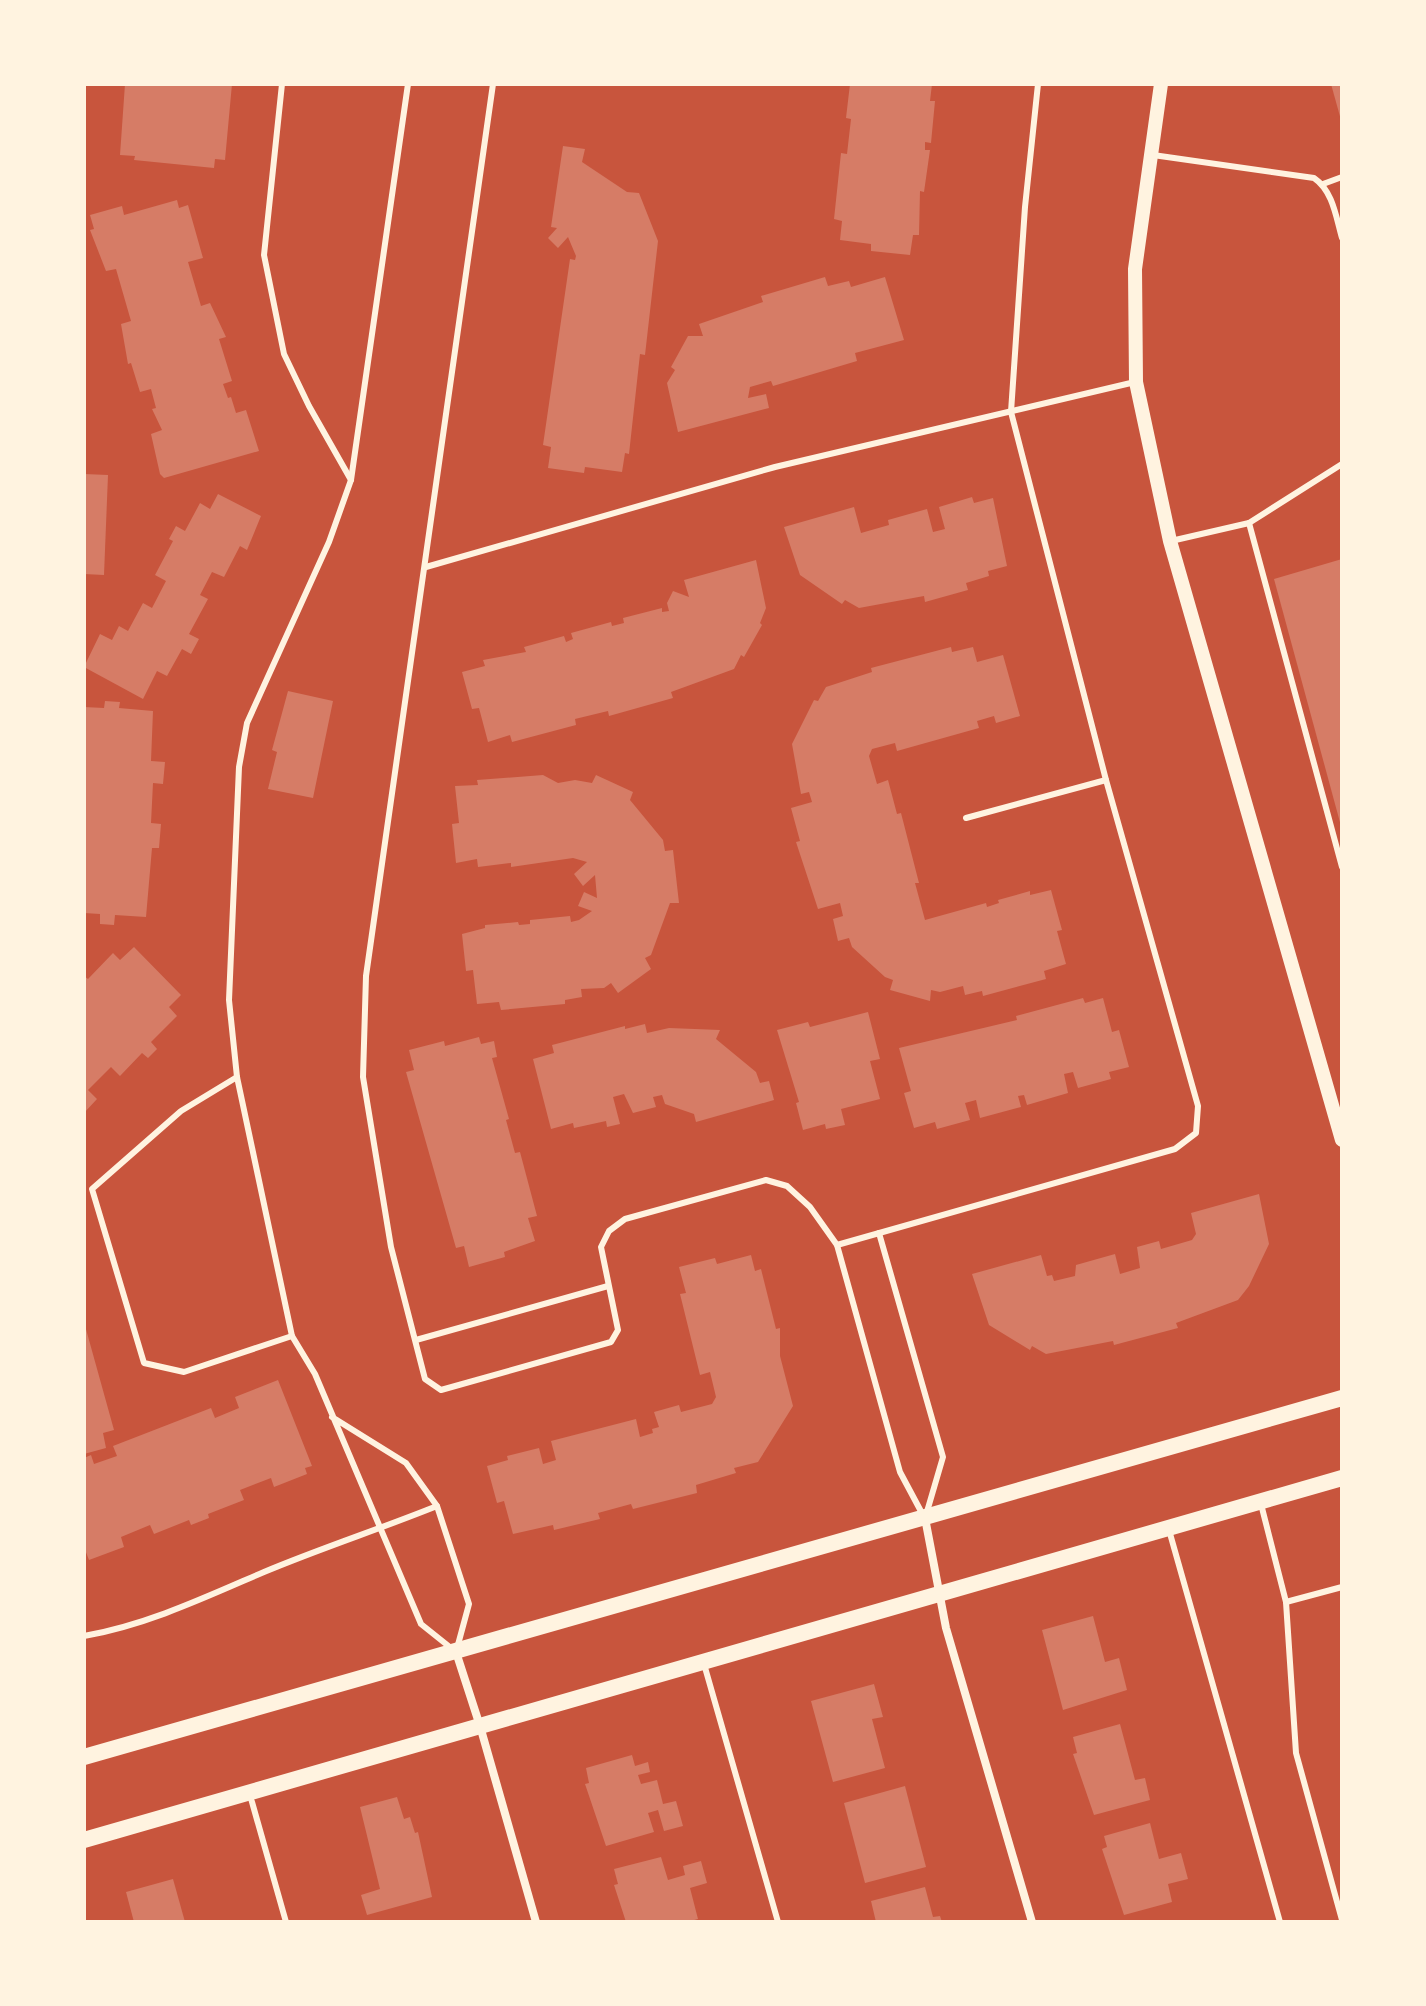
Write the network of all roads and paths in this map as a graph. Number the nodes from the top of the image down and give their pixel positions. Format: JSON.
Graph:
{"nodes":[{"id":1,"x":282,"y":84,"type":"edge"},
{"id":2,"x":408,"y":84,"type":"edge"},
{"id":3,"x":493,"y":84,"type":"edge"},
{"id":4,"x":1038,"y":84,"type":"edge"},
{"id":5,"x":1161,"y":84,"type":"edge"},
{"id":6,"x":1150,"y":154,"type":"junction"},
{"id":7,"x":1342,"y":177,"type":"edge"},
{"id":8,"x":1323,"y":184,"type":"junction"},
{"id":9,"x":1342,"y":238,"type":"edge"},
{"id":10,"x":1136,"y":382,"type":"junction"},
{"id":11,"x":1011,"y":412,"type":"junction"},
{"id":12,"x":1342,"y":464,"type":"edge"},
{"id":13,"x":351,"y":480,"type":"junction"},
{"id":14,"x":1249,"y":523,"type":"junction"},
{"id":15,"x":1170,"y":541,"type":"junction"},
{"id":16,"x":426,"y":567,"type":"junction"},
{"id":17,"x":1106,"y":780,"type":"junction"},
{"id":18,"x":966,"y":818,"type":"dead end"},
{"id":19,"x":1342,"y":867,"type":"edge"},
{"id":20,"x":237,"y":1077,"type":"junction"},
{"id":21,"x":1342,"y":1140,"type":"edge"},
{"id":22,"x":879,"y":1233,"type":"junction"},
{"id":23,"x":837,"y":1245,"type":"junction"},
{"id":24,"x":608,"y":1286,"type":"junction"},
{"id":25,"x":292,"y":1336,"type":"junction"},
{"id":26,"x":416,"y":1340,"type":"junction"},
{"id":27,"x":1342,"y":1398,"type":"edge"},
{"id":28,"x":332,"y":1417,"type":"junction"},
{"id":29,"x":1342,"y":1478,"type":"edge"},
{"id":30,"x":1260,"y":1501,"type":"junction"},
{"id":31,"x":437,"y":1506,"type":"junction"},
{"id":32,"x":925,"y":1518,"type":"junction"},
{"id":33,"x":1168,"y":1527,"type":"junction"},
{"id":34,"x":382,"y":1529,"type":"junction"},
{"id":35,"x":1342,"y":1587,"type":"edge"},
{"id":36,"x":941,"y":1595,"type":"junction"},
{"id":37,"x":1286,"y":1602,"type":"junction"},
{"id":38,"x":84,"y":1636,"type":"edge"},
{"id":39,"x":456,"y":1652,"type":"junction"},
{"id":40,"x":703,"y":1661,"type":"junction"},
{"id":41,"x":480,"y":1726,"type":"junction"},
{"id":42,"x":84,"y":1757,"type":"edge"},
{"id":43,"x":249,"y":1792,"type":"junction"},
{"id":44,"x":84,"y":1840,"type":"edge"},
{"id":45,"x":1342,"y":1920,"type":"edge"},
{"id":46,"x":286,"y":1922,"type":"edge"},
{"id":47,"x":536,"y":1922,"type":"edge"},
{"id":48,"x":778,"y":1922,"type":"edge"},
{"id":49,"x":1032,"y":1922,"type":"edge"},
{"id":50,"x":1280,"y":1922,"type":"edge"}],
"edges":[{"from":1,"to":13,"type":"lane"},
{"from":2,"to":13,"type":"lane"},
{"from":3,"to":16,"type":"lane"},
{"from":4,"to":11,"type":"lane"},
{"from":5,"to":6,"type":"street"},
{"from":6,"to":8,"type":"lane"},
{"from":6,"to":10,"type":"street"},
{"from":7,"to":8,"type":"lane"},
{"from":8,"to":9,"type":"lane"},
{"from":10,"to":11,"type":"lane"},
{"from":10,"to":15,"type":"street"},
{"from":11,"to":16,"type":"lane"},
{"from":11,"to":17,"type":"lane"},
{"from":12,"to":14,"type":"lane"},
{"from":13,"to":20,"type":"lane"},
{"from":14,"to":15,"type":"lane"},
{"from":14,"to":19,"type":"lane"},
{"from":15,"to":21,"type":"street"},
{"from":16,"to":26,"type":"lane"},
{"from":17,"to":18,"type":"lane"},
{"from":17,"to":22,"type":"lane"},
{"from":20,"to":25,"type":"lane"},
{"from":20,"to":25,"type":"lane"},
{"from":22,"to":23,"type":"lane"},
{"from":22,"to":32,"type":"lane"},
{"from":23,"to":24,"type":"lane"},
{"from":23,"to":32,"type":"lane"},
{"from":24,"to":26,"type":"lane"},
{"from":24,"to":26,"type":"lane"},
{"from":25,"to":28,"type":"lane"},
{"from":27,"to":32,"type":"main road"},
{"from":28,"to":31,"type":"lane"},
{"from":28,"to":34,"type":"lane"},
{"from":29,"to":30,"type":"main road"},
{"from":30,"to":33,"type":"main road"},
{"from":30,"to":37,"type":"lane"},
{"from":31,"to":34,"type":"lane"},
{"from":31,"to":39,"type":"lane"},
{"from":32,"to":36,"type":"street"},
{"from":32,"to":39,"type":"main road"},
{"from":33,"to":36,"type":"main road"},
{"from":33,"to":50,"type":"lane"},
{"from":34,"to":38,"type":"lane"},
{"from":34,"to":39,"type":"lane"},
{"from":35,"to":37,"type":"lane"},
{"from":36,"to":40,"type":"main road"},
{"from":36,"to":49,"type":"street"},
{"from":37,"to":45,"type":"lane"},
{"from":39,"to":41,"type":"street"},
{"from":39,"to":42,"type":"main road"},
{"from":40,"to":41,"type":"main road"},
{"from":40,"to":48,"type":"lane"},
{"from":41,"to":43,"type":"main road"},
{"from":41,"to":47,"type":"street"},
{"from":43,"to":44,"type":"main road"},
{"from":43,"to":46,"type":"lane"}]}
